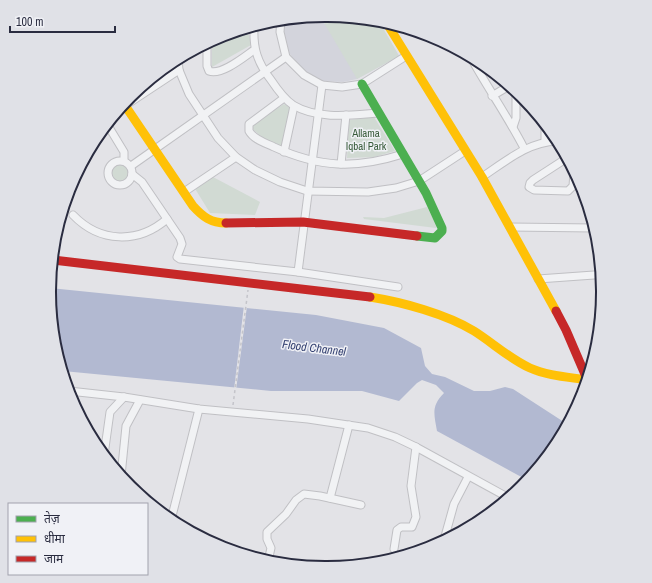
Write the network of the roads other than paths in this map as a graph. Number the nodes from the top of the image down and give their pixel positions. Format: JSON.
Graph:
{"nodes":[{"id":1,"x":281,"y":26,"type":"edge"},
{"id":2,"x":393,"y":30,"type":"edge"},
{"id":3,"x":252,"y":32,"type":"edge"},
{"id":4,"x":207,"y":50,"type":"edge"},
{"id":5,"x":254,"y":50,"type":"junction"},
{"id":6,"x":406,"y":56,"type":"junction"},
{"id":7,"x":286,"y":57,"type":"junction"},
{"id":8,"x":179,"y":65,"type":"edge"},
{"id":9,"x":476,"y":67,"type":"edge"},
{"id":10,"x":179,"y":70,"type":"junction"},
{"id":11,"x":265,"y":72,"type":"junction"},
{"id":12,"x":362,"y":84,"type":"junction"},
{"id":13,"x":322,"y":85,"type":"junction"},
{"id":14,"x":504,"y":89,"type":"edge"},
{"id":15,"x":146,"y":91,"type":"edge"},
{"id":16,"x":492,"y":96,"type":"junction"},
{"id":17,"x":284,"y":98,"type":"junction"},
{"id":18,"x":516,"y":100,"type":"edge"},
{"id":19,"x":294,"y":106,"type":"junction"},
{"id":20,"x":128,"y":108,"type":"edge"},
{"id":21,"x":378,"y":113,"type":"junction"},
{"id":22,"x":318,"y":114,"type":"junction"},
{"id":23,"x":346,"y":115,"type":"junction"},
{"id":24,"x":203,"y":117,"type":"junction"},
{"id":25,"x":513,"y":127,"type":"junction"},
{"id":26,"x":110,"y":129,"type":"edge"},
{"id":27,"x":545,"y":134,"type":"edge"},
{"id":28,"x":545,"y":141,"type":"junction"},
{"id":29,"x":549,"y":141,"type":"edge"},
{"id":30,"x":156,"y":148,"type":"junction"},
{"id":31,"x":524,"y":148,"type":"junction"},
{"id":32,"x":465,"y":151,"type":"junction"},
{"id":33,"x":284,"y":152,"type":"junction"},
{"id":34,"x":403,"y":154,"type":"junction"},
{"id":35,"x":236,"y":157,"type":"junction"},
{"id":36,"x":124,"y":161,"type":"junction"},
{"id":37,"x":311,"y":161,"type":"junction"},
{"id":38,"x":562,"y":161,"type":"edge"},
{"id":39,"x":341,"y":164,"type":"junction"},
{"id":40,"x":130,"y":166,"type":"junction"},
{"id":41,"x":132,"y":174,"type":"junction"},
{"id":42,"x":482,"y":177,"type":"junction"},
{"id":43,"x":419,"y":181,"type":"junction"},
{"id":44,"x":573,"y":184,"type":"edge"},
{"id":45,"x":307,"y":191,"type":"junction"},
{"id":46,"x":184,"y":192,"type":"junction"},
{"id":47,"x":73,"y":215,"type":"dead end"},
{"id":48,"x":167,"y":219,"type":"junction"},
{"id":49,"x":303,"y":222,"type":"junction"},
{"id":50,"x":510,"y":227,"type":"junction"},
{"id":51,"x":587,"y":228,"type":"edge"},
{"id":52,"x":58,"y":261,"type":"edge"},
{"id":53,"x":298,"y":272,"type":"junction"},
{"id":54,"x":594,"y":275,"type":"dead end"},
{"id":55,"x":538,"y":278,"type":"junction"},
{"id":56,"x":398,"y":287,"type":"dead end"},
{"id":57,"x":583,"y":371,"type":"edge"},
{"id":58,"x":581,"y":379,"type":"edge"},
{"id":59,"x":76,"y":392,"type":"edge"},
{"id":60,"x":124,"y":397,"type":"junction"},
{"id":61,"x":140,"y":400,"type":"junction"},
{"id":62,"x":200,"y":409,"type":"junction"},
{"id":63,"x":349,"y":425,"type":"junction"},
{"id":64,"x":105,"y":446,"type":"edge"},
{"id":65,"x":416,"y":447,"type":"junction"},
{"id":66,"x":122,"y":468,"type":"edge"},
{"id":67,"x":468,"y":476,"type":"junction"},
{"id":68,"x":503,"y":495,"type":"edge"},
{"id":69,"x":330,"y":498,"type":"junction"},
{"id":70,"x":361,"y":506,"type":"dead end"},
{"id":71,"x":173,"y":513,"type":"edge"},
{"id":72,"x":446,"y":532,"type":"edge"},
{"id":73,"x":394,"y":549,"type":"dead end"},
{"id":74,"x":270,"y":555,"type":"edge"}],
"edges":[{"from":1,"to":7,"type":"street"},
{"from":2,"to":6,"type":"main road"},
{"from":3,"to":5,"type":"street"},
{"from":4,"to":5,"type":"street"},
{"from":5,"to":11,"type":"street"},
{"from":6,"to":12,"type":"street"},
{"from":6,"to":32,"type":"main road"},
{"from":7,"to":11,"type":"street"},
{"from":7,"to":13,"type":"street"},
{"from":8,"to":10,"type":"street"},
{"from":9,"to":16,"type":"street"},
{"from":10,"to":15,"type":"street"},
{"from":10,"to":24,"type":"street"},
{"from":11,"to":17,"type":"street"},
{"from":11,"to":24,"type":"street"},
{"from":12,"to":13,"type":"street"},
{"from":12,"to":21,"type":"main road"},
{"from":13,"to":22,"type":"street"},
{"from":14,"to":16,"type":"street"},
{"from":16,"to":25,"type":"street"},
{"from":17,"to":19,"type":"street"},
{"from":17,"to":33,"type":"street"},
{"from":18,"to":25,"type":"street"},
{"from":19,"to":22,"type":"street"},
{"from":19,"to":33,"type":"street"},
{"from":20,"to":30,"type":"main road"},
{"from":21,"to":23,"type":"street"},
{"from":21,"to":34,"type":"main road"},
{"from":22,"to":23,"type":"street"},
{"from":22,"to":37,"type":"street"},
{"from":23,"to":39,"type":"street"},
{"from":24,"to":30,"type":"street"},
{"from":24,"to":35,"type":"street"},
{"from":25,"to":31,"type":"street"},
{"from":26,"to":36,"type":"street"},
{"from":27,"to":28,"type":"street"},
{"from":28,"to":29,"type":"street"},
{"from":28,"to":31,"type":"street"},
{"from":30,"to":40,"type":"street"},
{"from":30,"to":46,"type":"main road"},
{"from":31,"to":42,"type":"street"},
{"from":32,"to":42,"type":"main road"},
{"from":32,"to":43,"type":"street"},
{"from":33,"to":37,"type":"street"},
{"from":34,"to":39,"type":"street"},
{"from":34,"to":43,"type":"main road"},
{"from":35,"to":45,"type":"street"},
{"from":35,"to":46,"type":"street"},
{"from":36,"to":40,"type":"street"},
{"from":36,"to":41,"type":"street"},
{"from":37,"to":39,"type":"street"},
{"from":37,"to":45,"type":"street"},
{"from":38,"to":44,"type":"street"},
{"from":40,"to":41,"type":"street"},
{"from":41,"to":48,"type":"street"},
{"from":42,"to":50,"type":"main road"},
{"from":43,"to":45,"type":"street"},
{"from":43,"to":49,"type":"main road"},
{"from":45,"to":49,"type":"street"},
{"from":46,"to":49,"type":"main road"},
{"from":47,"to":48,"type":"street"},
{"from":48,"to":53,"type":"street"},
{"from":49,"to":53,"type":"street"},
{"from":50,"to":51,"type":"street"},
{"from":50,"to":55,"type":"main road"},
{"from":52,"to":58,"type":"main road"},
{"from":53,"to":56,"type":"street"},
{"from":54,"to":55,"type":"street"},
{"from":55,"to":57,"type":"main road"},
{"from":59,"to":60,"type":"street"},
{"from":60,"to":61,"type":"street"},
{"from":60,"to":64,"type":"street"},
{"from":61,"to":62,"type":"street"},
{"from":61,"to":66,"type":"street"},
{"from":62,"to":63,"type":"street"},
{"from":62,"to":71,"type":"street"},
{"from":63,"to":65,"type":"street"},
{"from":63,"to":69,"type":"street"},
{"from":65,"to":67,"type":"street"},
{"from":65,"to":73,"type":"street"},
{"from":67,"to":68,"type":"street"},
{"from":67,"to":72,"type":"street"},
{"from":69,"to":70,"type":"street"},
{"from":69,"to":74,"type":"street"}]}
